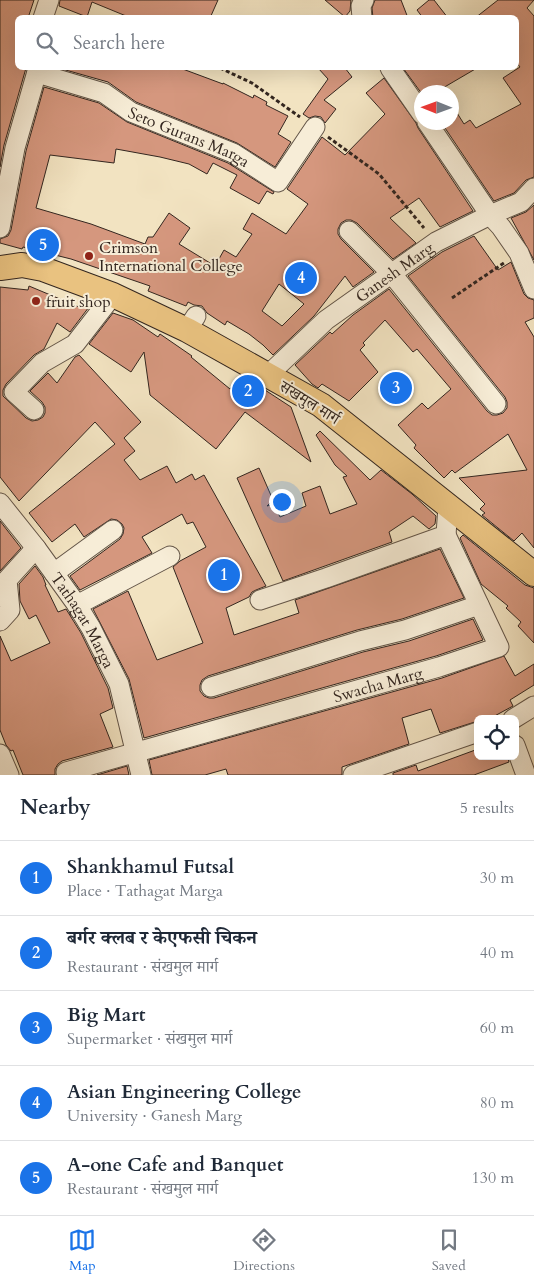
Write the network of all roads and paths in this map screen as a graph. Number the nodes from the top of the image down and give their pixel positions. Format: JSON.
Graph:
{"nodes":[{"id":1,"x":49,"y":0,"type":"edge"},
{"id":2,"x":364,"y":0,"type":"edge"},
{"id":3,"x":44,"y":15,"type":"edge"},
{"id":4,"x":362,"y":15,"type":"edge"},
{"id":5,"x":38,"y":70,"type":"edge"},
{"id":6,"x":224,"y":70,"type":"edge"},
{"id":7,"x":391,"y":70,"type":"edge"},
{"id":8,"x":414,"y":103,"type":"edge"},
{"id":9,"x":315,"y":127,"type":"junction"},
{"id":10,"x":432,"y":130,"type":"edge"},
{"id":11,"x":534,"y":188,"type":"edge"},
{"id":12,"x":490,"y":215,"type":"junction"},
{"id":13,"x":0,"y":228,"type":"edge"},
{"id":14,"x":349,"y":231,"type":"dead end"},
{"id":15,"x":436,"y":242,"type":"junction"},
{"id":16,"x":519,"y":253,"type":"junction"},
{"id":17,"x":0,"y":268,"type":"edge"},
{"id":18,"x":392,"y":274,"type":"junction"},
{"id":19,"x":534,"y":289,"type":"edge"},
{"id":20,"x":113,"y":295,"type":"junction"},
{"id":21,"x":452,"y":298,"type":"dead end"},
{"id":22,"x":267,"y":376,"type":"junction"},
{"id":23,"x":496,"y":404,"type":"dead end"},
{"id":24,"x":34,"y":410,"type":"dead end"},
{"id":25,"x":0,"y":503,"type":"edge"},
{"id":26,"x":448,"y":506,"type":"junction"},
{"id":27,"x":113,"y":530,"type":"dead end"},
{"id":28,"x":446,"y":535,"type":"junction"},
{"id":29,"x":36,"y":548,"type":"junction"},
{"id":30,"x":170,"y":556,"type":"dead end"},
{"id":31,"x":54,"y":572,"type":"junction"},
{"id":32,"x":534,"y":574,"type":"edge"},
{"id":33,"x":260,"y":600,"type":"dead end"},
{"id":34,"x":77,"y":605,"type":"junction"},
{"id":35,"x":479,"y":606,"type":"junction"},
{"id":36,"x":0,"y":621,"type":"edge"},
{"id":37,"x":211,"y":687,"type":"dead end"},
{"id":38,"x":534,"y":706,"type":"edge"},
{"id":39,"x":519,"y":715,"type":"edge"},
{"id":40,"x":474,"y":733,"type":"edge"},
{"id":41,"x":136,"y":752,"type":"junction"},
{"id":42,"x":0,"y":754,"type":"edge"},
{"id":43,"x":519,"y":756,"type":"edge"},
{"id":44,"x":66,"y":772,"type":"dead end"},
{"id":45,"x":8,"y":775,"type":"edge"},
{"id":46,"x":141,"y":775,"type":"edge"},
{"id":47,"x":353,"y":775,"type":"edge"},
{"id":48,"x":526,"y":775,"type":"edge"}],
"edges":[{"from":1,"to":3,"type":"street"},
{"from":2,"to":4,"type":"street"},
{"from":5,"to":9,"type":"street","name":"Seto Gurans Marga"},
{"from":5,"to":13,"type":"street"},
{"from":6,"to":9,"type":"path"},
{"from":7,"to":8,"type":"street"},
{"from":9,"to":15,"type":"path"},
{"from":10,"to":12,"type":"street"},
{"from":11,"to":12,"type":"street","name":"Ganesh Marg"},
{"from":12,"to":15,"type":"street","name":"Ganesh Marg"},
{"from":12,"to":16,"type":"street"},
{"from":14,"to":18,"type":"street"},
{"from":15,"to":18,"type":"street","name":"Ganesh Marg"},
{"from":16,"to":19,"type":"street"},
{"from":16,"to":21,"type":"path"},
{"from":17,"to":20,"type":"main road","name":"संखमुल मार्ग"},
{"from":18,"to":22,"type":"street","name":"Ganesh Marg"},
{"from":18,"to":23,"type":"street"},
{"from":20,"to":22,"type":"main road","name":"संखमुल मार्ग"},
{"from":20,"to":24,"type":"street"},
{"from":22,"to":26,"type":"main road","name":"संखमुल मार्ग"},
{"from":25,"to":29,"type":"street","name":"Tathagat Marga"},
{"from":26,"to":28,"type":"street"},
{"from":26,"to":32,"type":"main road","name":"संखमुल मार्ग"},
{"from":27,"to":31,"type":"street"},
{"from":28,"to":33,"type":"street"},
{"from":28,"to":35,"type":"street","name":"Swacha Marg"},
{"from":29,"to":31,"type":"street","name":"Tathagat Marga"},
{"from":29,"to":36,"type":"street"},
{"from":30,"to":34,"type":"street"},
{"from":31,"to":34,"type":"street","name":"Tathagat Marga"},
{"from":34,"to":41,"type":"street","name":"Tathagat Marga"},
{"from":35,"to":37,"type":"street"},
{"from":35,"to":41,"type":"street","name":"Swacha Marg"},
{"from":38,"to":39,"type":"street"},
{"from":40,"to":47,"type":"street"},
{"from":41,"to":44,"type":"street"},
{"from":41,"to":46,"type":"street","name":"Tathagat Marga"},
{"from":42,"to":45,"type":"street"},
{"from":43,"to":48,"type":"street"}]}
